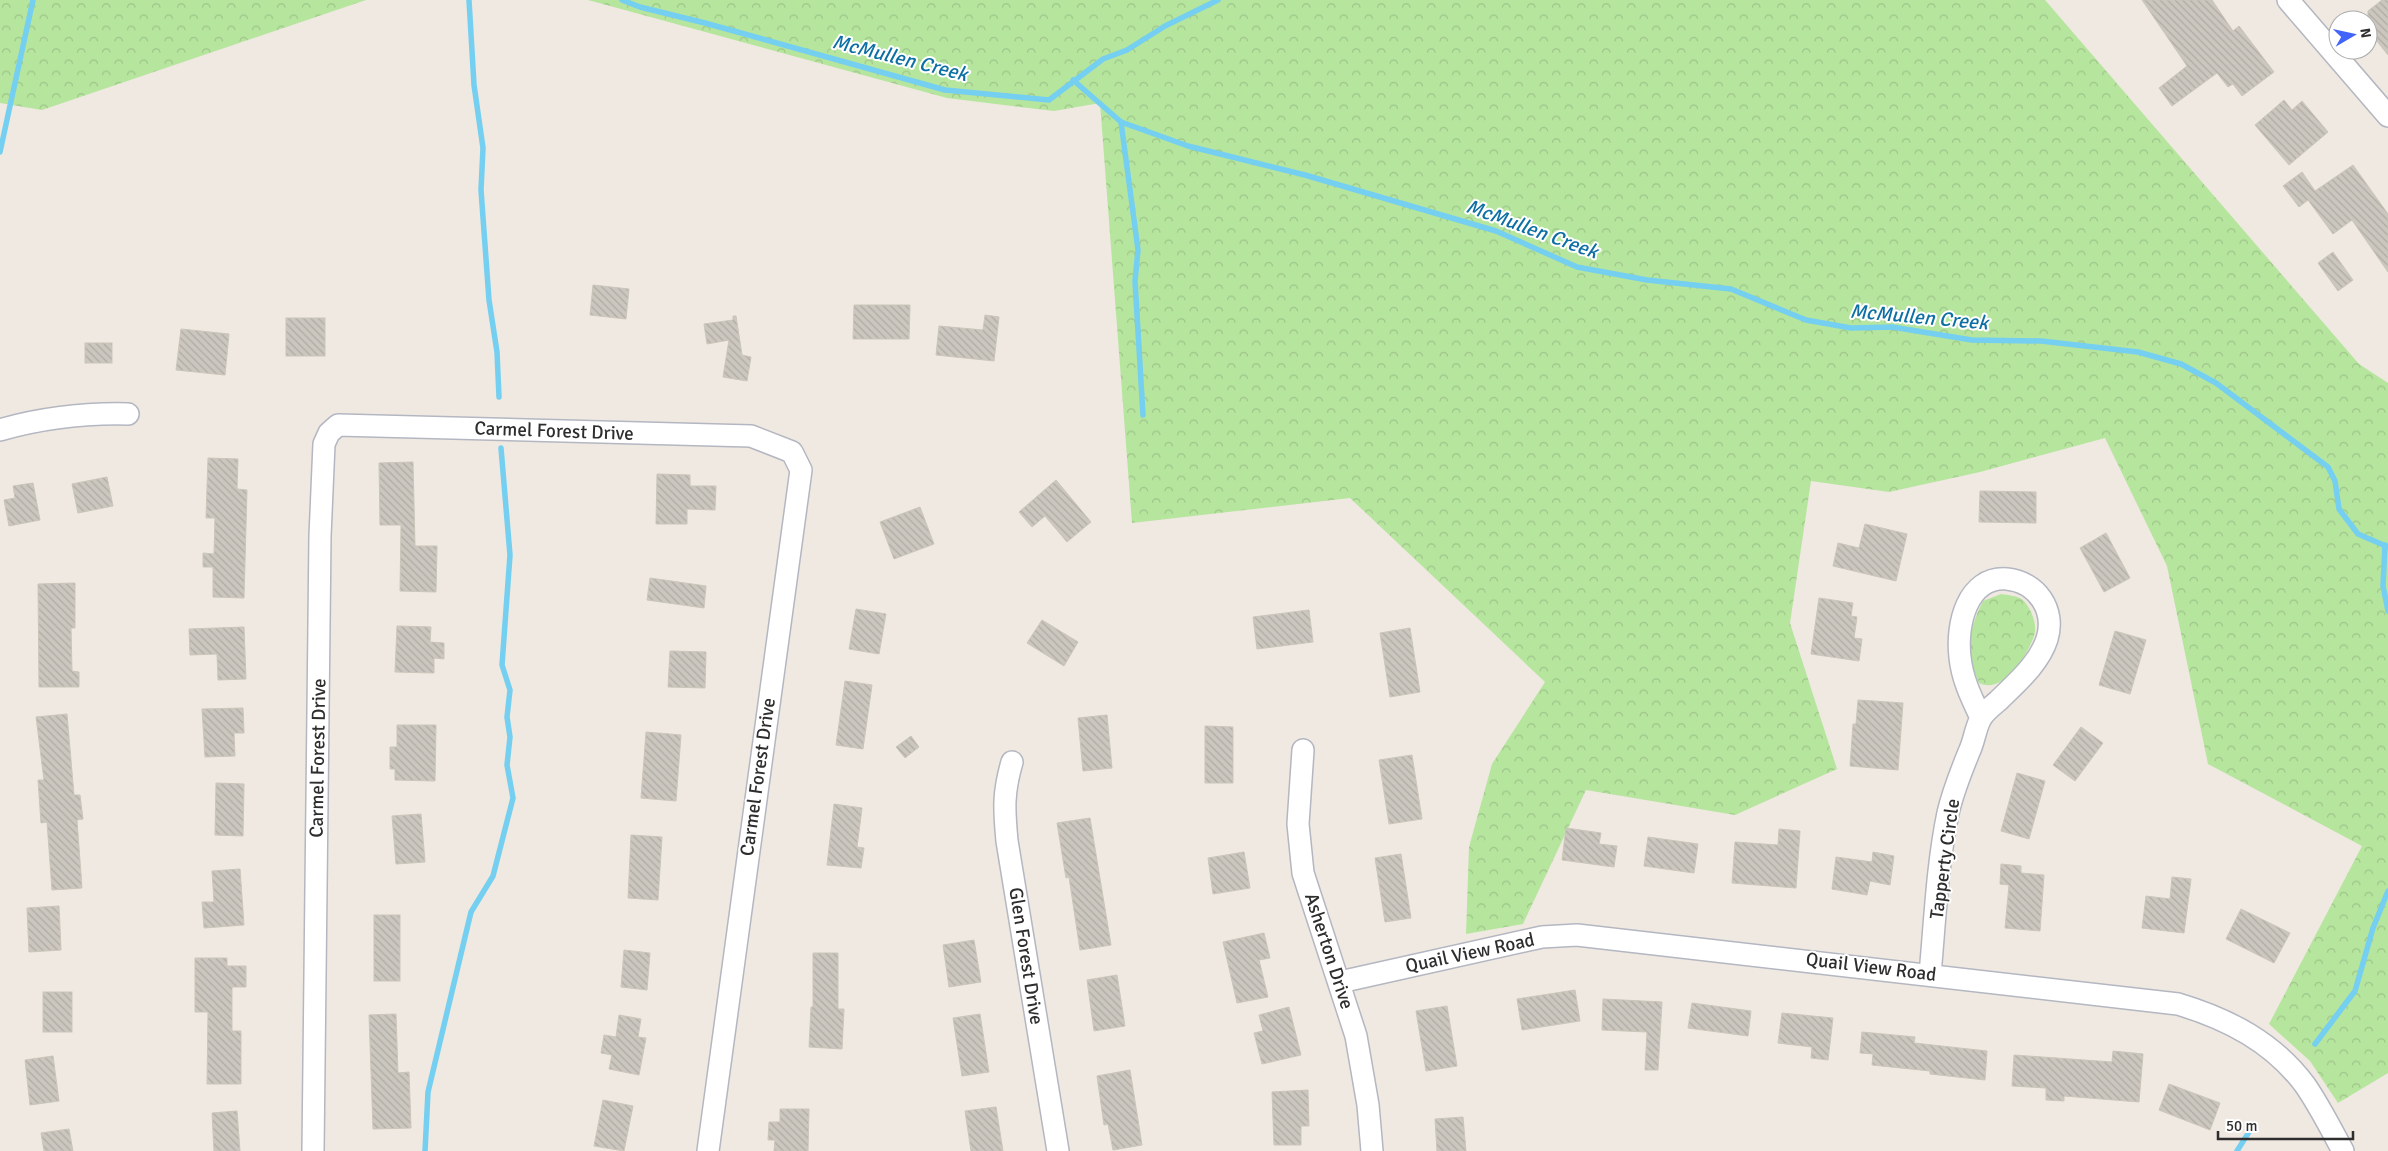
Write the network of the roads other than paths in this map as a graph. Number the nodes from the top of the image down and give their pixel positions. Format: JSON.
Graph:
{"nodes":[{"id":1,"x":2288,"y":0,"type":"edge"},
{"id":2,"x":2388,"y":116,"type":"edge"},
{"id":3,"x":128,"y":414,"type":"dead end"},
{"id":4,"x":0,"y":430,"type":"edge"},
{"id":5,"x":1981,"y":718,"type":"junction"},
{"id":6,"x":1303,"y":750,"type":"dead end"},
{"id":7,"x":1012,"y":762,"type":"dead end"},
{"id":8,"x":1930,"y":974,"type":"junction"},
{"id":9,"x":1340,"y":982,"type":"junction"},
{"id":10,"x":313,"y":1151,"type":"edge"},
{"id":11,"x":708,"y":1151,"type":"edge"},
{"id":12,"x":1058,"y":1151,"type":"edge"},
{"id":13,"x":1372,"y":1151,"type":"edge"},
{"id":14,"x":2343,"y":1151,"type":"edge"}],
"edges":[{"from":1,"to":2,"type":"street"},
{"from":3,"to":4,"type":"street"},
{"from":5,"to":5,"type":"street","name":"Tapperty Circle"},
{"from":5,"to":8,"type":"street","name":"Tapperty Circle"},
{"from":6,"to":9,"type":"street","name":"Asherton Drive"},
{"from":7,"to":12,"type":"street","name":"Glen Forest Drive"},
{"from":8,"to":9,"type":"street","name":"Quail View Road"},
{"from":8,"to":14,"type":"street","name":"Quail View Road"},
{"from":9,"to":13,"type":"street","name":"Asherton Drive"},
{"from":10,"to":11,"type":"street","name":"Carmel Forest Drive"}]}
